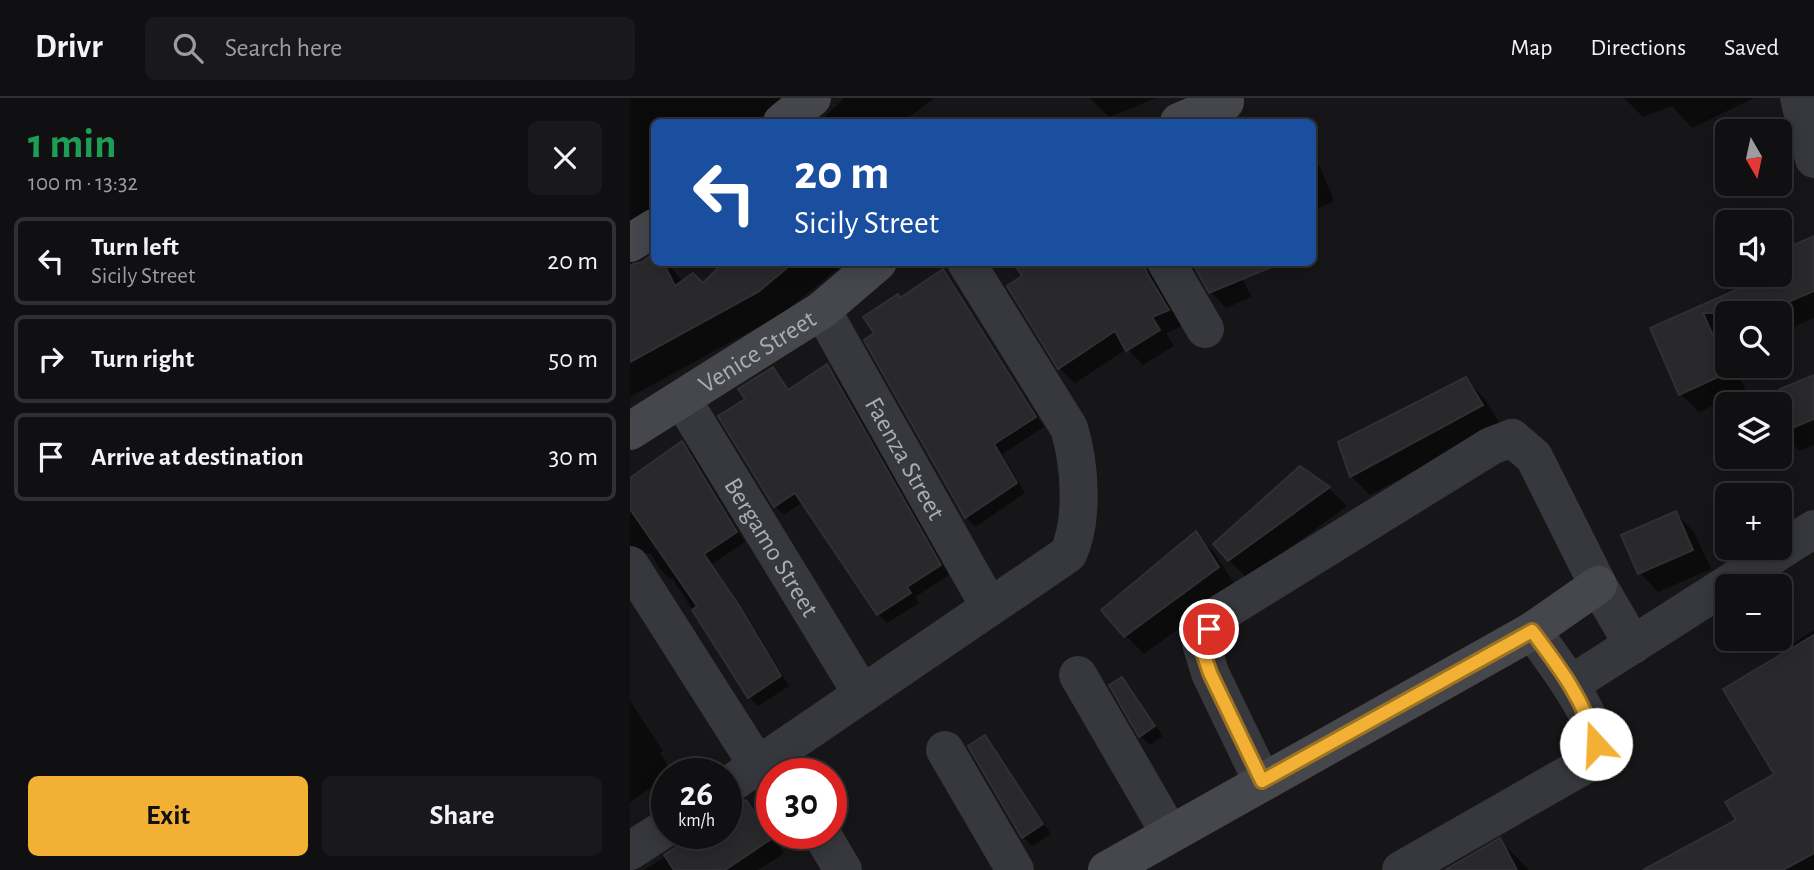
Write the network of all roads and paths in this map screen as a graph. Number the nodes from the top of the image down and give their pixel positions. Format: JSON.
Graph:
{"nodes":[{"id":1,"x":811,"y":98,"type":"edge"},
{"id":2,"x":1799,"y":98,"type":"edge"},
{"id":3,"x":1225,"y":102,"type":"dead end"},
{"id":4,"x":786,"y":119,"type":"edge"},
{"id":5,"x":1186,"y":119,"type":"edge"},
{"id":6,"x":1814,"y":159,"type":"edge"},
{"id":7,"x":651,"y":230,"type":"edge"},
{"id":8,"x":630,"y":243,"type":"edge"},
{"id":9,"x":873,"y":266,"type":"edge"},
{"id":10,"x":968,"y":266,"type":"edge"},
{"id":11,"x":1168,"y":266,"type":"edge"},
{"id":12,"x":822,"y":310,"type":"junction"},
{"id":13,"x":1205,"y":329,"type":"dead end"},
{"id":14,"x":682,"y":399,"type":"junction"},
{"id":15,"x":630,"y":431,"type":"edge"},
{"id":16,"x":1814,"y":529,"type":"edge"},
{"id":17,"x":630,"y":565,"type":"edge"},
{"id":18,"x":1598,"y":585,"type":"junction"},
{"id":19,"x":989,"y":606,"type":"junction"},
{"id":20,"x":1532,"y":631,"type":"junction"},
{"id":21,"x":1633,"y":645,"type":"junction"},
{"id":22,"x":1078,"y":675,"type":"dead end"},
{"id":23,"x":1571,"y":684,"type":"junction"},
{"id":24,"x":862,"y":694,"type":"junction"},
{"id":25,"x":944,"y":750,"type":"dead end"},
{"id":26,"x":770,"y":758,"type":"edge"},
{"id":27,"x":756,"y":763,"type":"edge"},
{"id":28,"x":1262,"y":781,"type":"junction"},
{"id":29,"x":1170,"y":834,"type":"junction"},
{"id":30,"x":651,"y":837,"type":"edge"},
{"id":31,"x":831,"y":849,"type":"edge"},
{"id":32,"x":630,"y":851,"type":"edge"},
{"id":33,"x":843,"y":870,"type":"edge"},
{"id":34,"x":1015,"y":870,"type":"edge"},
{"id":35,"x":1107,"y":870,"type":"edge"},
{"id":36,"x":1401,"y":870,"type":"edge"}],
"edges":[{"from":1,"to":4,"type":"street"},
{"from":2,"to":6,"type":"street"},
{"from":3,"to":5,"type":"street"},
{"from":7,"to":8,"type":"street"},
{"from":9,"to":12,"type":"street","name":"Venice Street"},
{"from":10,"to":19,"type":"street"},
{"from":11,"to":13,"type":"street"},
{"from":12,"to":14,"type":"street","name":"Venice Street"},
{"from":12,"to":19,"type":"street","name":"Faenza Street"},
{"from":14,"to":15,"type":"street","name":"Venice Street"},
{"from":14,"to":24,"type":"street","name":"Bergamo Street"},
{"from":16,"to":21,"type":"street"},
{"from":17,"to":27,"type":"street"},
{"from":18,"to":20,"type":"street"},
{"from":18,"to":21,"type":"street"},
{"from":18,"to":28,"type":"street"},
{"from":19,"to":24,"type":"street"},
{"from":20,"to":23,"type":"street"},
{"from":20,"to":28,"type":"street"},
{"from":21,"to":23,"type":"street"},
{"from":22,"to":29,"type":"street"},
{"from":23,"to":36,"type":"street"},
{"from":24,"to":26,"type":"street"},
{"from":25,"to":34,"type":"street"},
{"from":28,"to":29,"type":"street"},
{"from":29,"to":35,"type":"street"},
{"from":30,"to":32,"type":"street"},
{"from":31,"to":33,"type":"street"}]}
